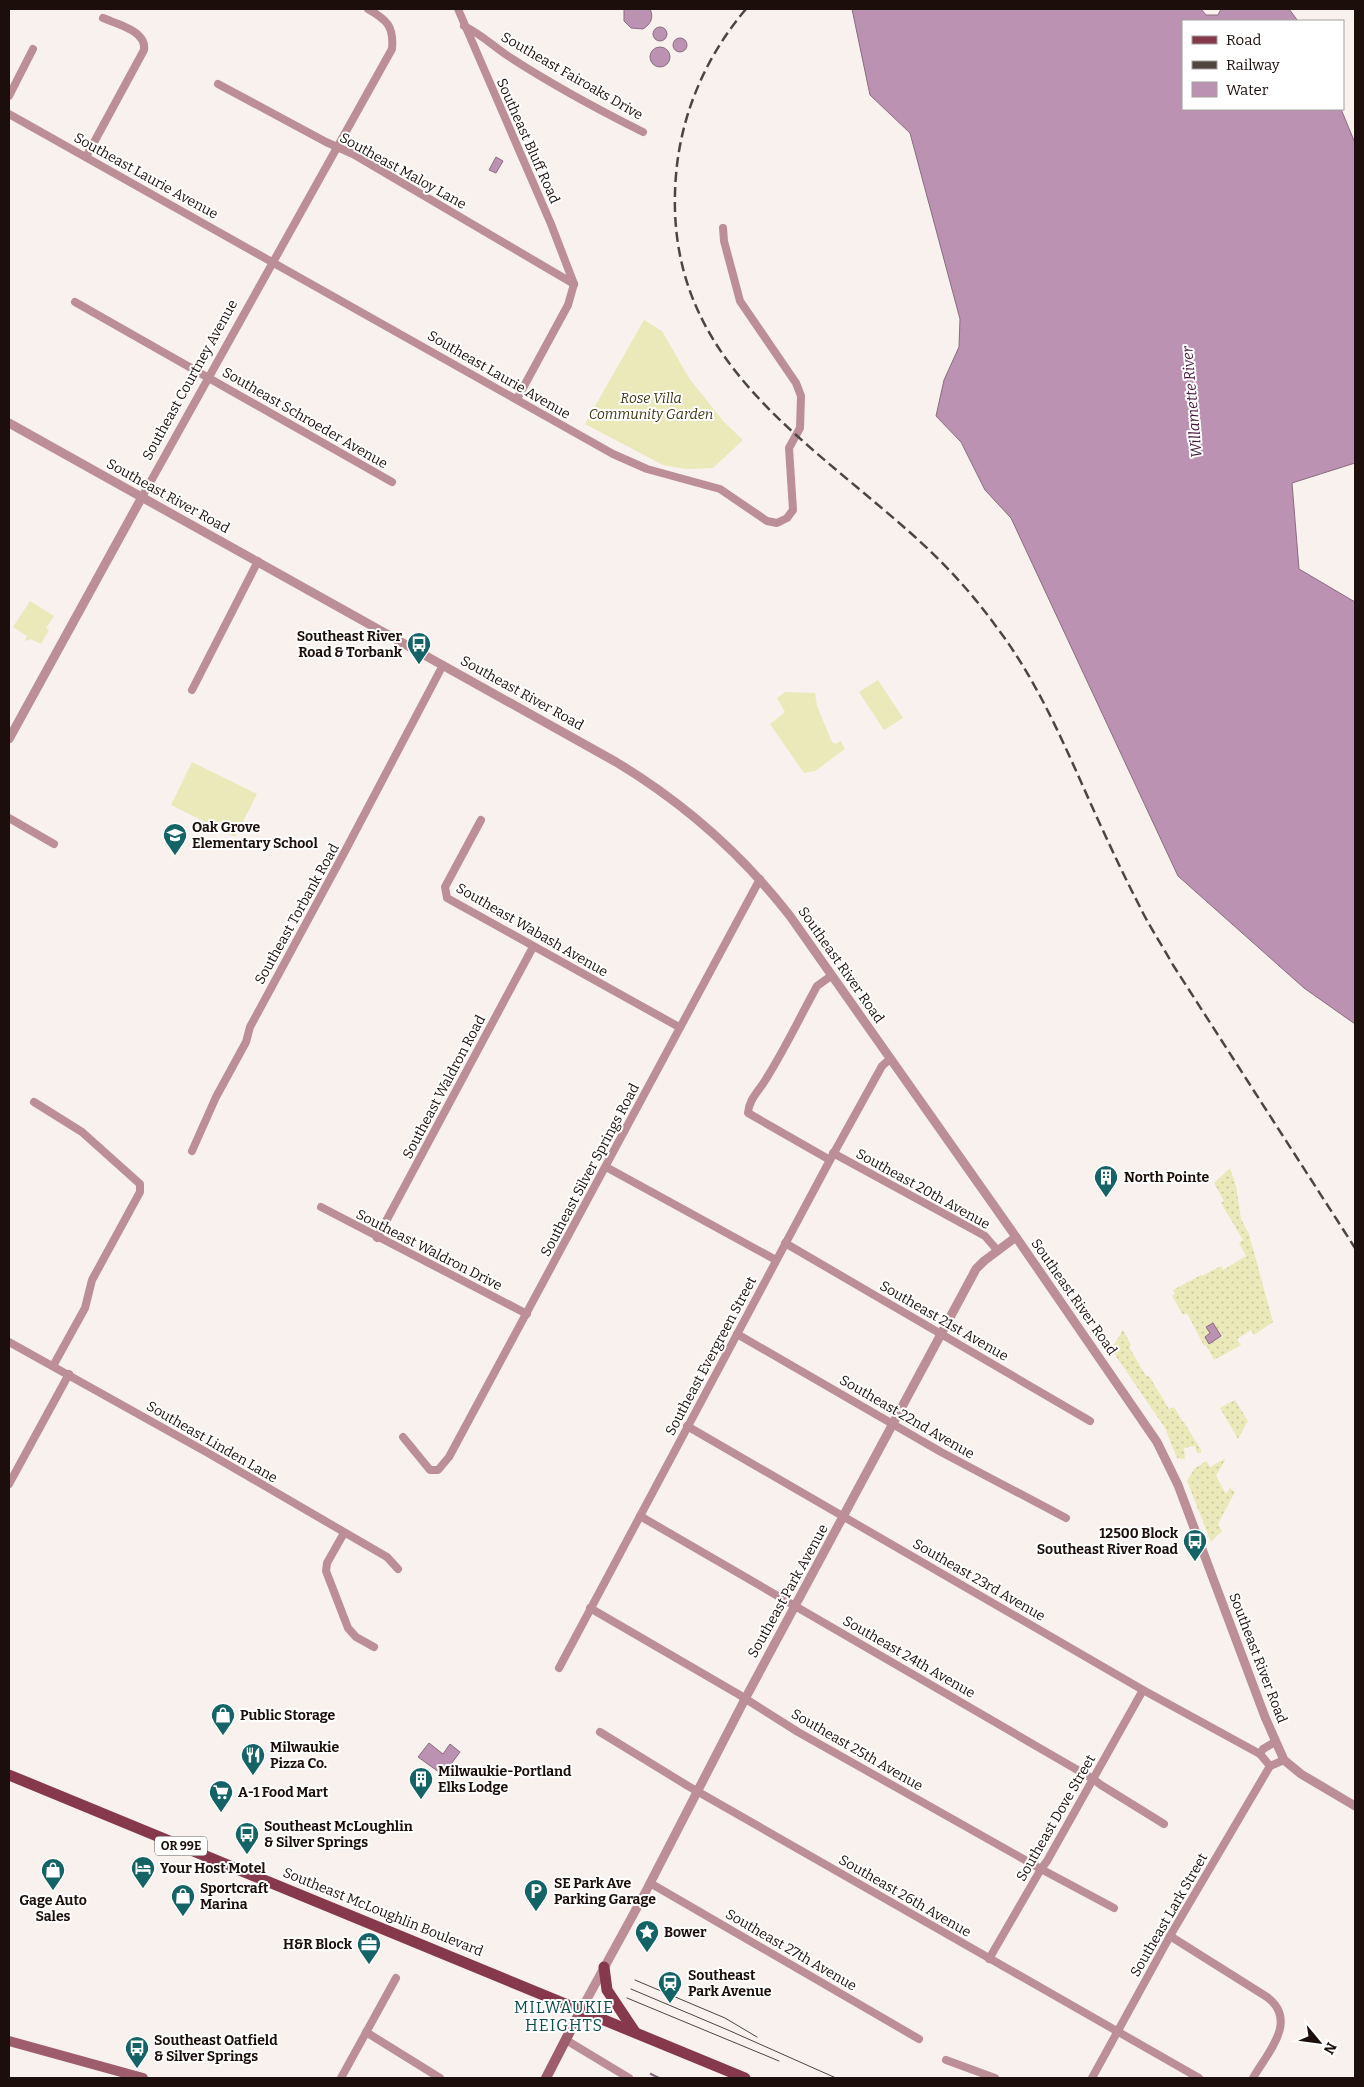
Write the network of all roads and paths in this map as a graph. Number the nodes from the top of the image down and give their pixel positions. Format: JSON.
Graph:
{"nodes":[{"id":1,"x":368,"y":9,"type":"edge"},
{"id":2,"x":458,"y":9,"type":"edge"},
{"id":3,"x":103,"y":18,"type":"dead end"},
{"id":4,"x":464,"y":26,"type":"junction"},
{"id":5,"x":33,"y":49,"type":"dead end"},
{"id":6,"x":218,"y":84,"type":"dead end"},
{"id":7,"x":9,"y":96,"type":"edge"},
{"id":8,"x":9,"y":114,"type":"edge"},
{"id":9,"x":643,"y":132,"type":"dead end"},
{"id":10,"x":337,"y":146,"type":"junction"},
{"id":11,"x":86,"y":157,"type":"junction"},
{"id":12,"x":723,"y":228,"type":"dead end"},
{"id":13,"x":272,"y":261,"type":"junction"},
{"id":14,"x":574,"y":284,"type":"junction"},
{"id":15,"x":75,"y":302,"type":"dead end"},
{"id":16,"x":208,"y":377,"type":"junction"},
{"id":17,"x":517,"y":399,"type":"junction"},
{"id":18,"x":9,"y":423,"type":"edge"},
{"id":19,"x":392,"y":482,"type":"dead end"},
{"id":20,"x":142,"y":497,"type":"junction"},
{"id":21,"x":258,"y":562,"type":"junction"},
{"id":22,"x":443,"y":665,"type":"junction"},
{"id":23,"x":192,"y":690,"type":"dead end"},
{"id":24,"x":10,"y":733,"type":"edge"},
{"id":25,"x":9,"y":818,"type":"edge"},
{"id":26,"x":481,"y":820,"type":"dead end"},
{"id":27,"x":54,"y":844,"type":"dead end"},
{"id":28,"x":760,"y":879,"type":"junction"},
{"id":29,"x":533,"y":947,"type":"junction"},
{"id":30,"x":831,"y":976,"type":"junction"},
{"id":31,"x":679,"y":1027,"type":"junction"},
{"id":32,"x":890,"y":1059,"type":"junction"},
{"id":33,"x":34,"y":1102,"type":"dead end"},
{"id":34,"x":192,"y":1151,"type":"dead end"},
{"id":35,"x":831,"y":1156,"type":"junction"},
{"id":36,"x":606,"y":1167,"type":"junction"},
{"id":37,"x":320,"y":1208,"type":"dead end"},
{"id":38,"x":1016,"y":1237,"type":"junction"},
{"id":39,"x":377,"y":1238,"type":"junction"},
{"id":40,"x":785,"y":1243,"type":"junction"},
{"id":41,"x":997,"y":1250,"type":"junction"},
{"id":42,"x":776,"y":1260,"type":"junction"},
{"id":43,"x":527,"y":1314,"type":"junction"},
{"id":44,"x":737,"y":1334,"type":"junction"},
{"id":45,"x":942,"y":1335,"type":"junction"},
{"id":46,"x":9,"y":1342,"type":"edge"},
{"id":47,"x":53,"y":1366,"type":"junction"},
{"id":48,"x":68,"y":1374,"type":"junction"},
{"id":49,"x":1090,"y":1421,"type":"dead end"},
{"id":50,"x":893,"y":1425,"type":"junction"},
{"id":51,"x":687,"y":1426,"type":"junction"},
{"id":52,"x":404,"y":1437,"type":"dead end"},
{"id":53,"x":9,"y":1484,"type":"edge"},
{"id":54,"x":640,"y":1516,"type":"junction"},
{"id":55,"x":844,"y":1516,"type":"junction"},
{"id":56,"x":1066,"y":1518,"type":"dead end"},
{"id":57,"x":344,"y":1533,"type":"junction"},
{"id":58,"x":398,"y":1569,"type":"dead end"},
{"id":59,"x":796,"y":1606,"type":"junction"},
{"id":60,"x":590,"y":1608,"type":"junction"},
{"id":61,"x":374,"y":1647,"type":"dead end"},
{"id":62,"x":559,"y":1668,"type":"dead end"},
{"id":63,"x":1143,"y":1690,"type":"junction"},
{"id":64,"x":744,"y":1699,"type":"junction"},
{"id":65,"x":600,"y":1732,"type":"dead end"},
{"id":66,"x":1275,"y":1742,"type":"junction"},
{"id":67,"x":1260,"y":1754,"type":"junction"},
{"id":68,"x":1284,"y":1760,"type":"junction"},
{"id":69,"x":1270,"y":1766,"type":"junction"},
{"id":70,"x":9,"y":1775,"type":"edge"},
{"id":71,"x":1093,"y":1779,"type":"junction"},
{"id":72,"x":697,"y":1791,"type":"junction"},
{"id":73,"x":1355,"y":1806,"type":"edge"},
{"id":74,"x":1164,"y":1824,"type":"dead end"},
{"id":75,"x":1041,"y":1869,"type":"junction"},
{"id":76,"x":650,"y":1883,"type":"junction"},
{"id":77,"x":1114,"y":1908,"type":"dead end"},
{"id":78,"x":1170,"y":1936,"type":"junction"},
{"id":79,"x":989,"y":1959,"type":"junction"},
{"id":80,"x":604,"y":1967,"type":"junction"},
{"id":81,"x":396,"y":1978,"type":"dead end"},
{"id":82,"x":581,"y":2010,"type":"junction"},
{"id":83,"x":1117,"y":2030,"type":"junction"},
{"id":84,"x":366,"y":2032,"type":"junction"},
{"id":85,"x":635,"y":2032,"type":"junction"},
{"id":86,"x":919,"y":2039,"type":"dead end"},
{"id":87,"x":566,"y":2040,"type":"junction"},
{"id":88,"x":9,"y":2041,"type":"edge"},
{"id":89,"x":946,"y":2060,"type":"dead end"},
{"id":90,"x":143,"y":2078,"type":"edge"},
{"id":91,"x":341,"y":2078,"type":"edge"},
{"id":92,"x":440,"y":2078,"type":"edge"},
{"id":93,"x":546,"y":2078,"type":"edge"},
{"id":94,"x":629,"y":2078,"type":"edge"},
{"id":95,"x":745,"y":2078,"type":"edge"},
{"id":96,"x":994,"y":2078,"type":"edge"},
{"id":97,"x":1092,"y":2078,"type":"edge"},
{"id":98,"x":1199,"y":2078,"type":"edge"},
{"id":99,"x":1253,"y":2078,"type":"edge"}],
"edges":[{"from":1,"to":10,"type":"street","name":"Southeast Courtney Avenue"},
{"from":2,"to":4,"type":"street","name":"Southeast Bluff Road"},
{"from":3,"to":11,"type":"street"},
{"from":4,"to":9,"type":"street","name":"Southeast Fairoaks Drive"},
{"from":4,"to":14,"type":"street","name":"Southeast Bluff Road"},
{"from":5,"to":7,"type":"street"},
{"from":6,"to":10,"type":"street","name":"Southeast Maloy Lane"},
{"from":8,"to":11,"type":"street","name":"Southeast Laurie Avenue"},
{"from":10,"to":13,"type":"street","name":"Southeast Courtney Avenue"},
{"from":10,"to":14,"type":"street","name":"Southeast Maloy Lane"},
{"from":11,"to":13,"type":"street","name":"Southeast Laurie Avenue"},
{"from":12,"to":17,"type":"street","name":"Southeast Laurie Avenue"},
{"from":13,"to":16,"type":"street","name":"Southeast Courtney Avenue"},
{"from":13,"to":17,"type":"street","name":"Southeast Laurie Avenue"},
{"from":14,"to":17,"type":"street"},
{"from":15,"to":16,"type":"street","name":"Southeast Schroeder Avenue"},
{"from":16,"to":19,"type":"street","name":"Southeast Schroeder Avenue"},
{"from":16,"to":20,"type":"street","name":"Southeast Courtney Avenue"},
{"from":18,"to":20,"type":"street","name":"Southeast River Road"},
{"from":20,"to":21,"type":"street","name":"Southeast River Road"},
{"from":20,"to":24,"type":"street","name":"Southeast Courtney Avenue"},
{"from":21,"to":22,"type":"street","name":"Southeast River Road"},
{"from":21,"to":23,"type":"street"},
{"from":22,"to":28,"type":"street","name":"Southeast River Road"},
{"from":22,"to":34,"type":"street","name":"Southeast Torbank Road"},
{"from":25,"to":27,"type":"street"},
{"from":26,"to":29,"type":"street","name":"Southeast Wabash Avenue"},
{"from":28,"to":30,"type":"street","name":"Southeast River Road"},
{"from":28,"to":31,"type":"street","name":"Southeast Silver Springs Road"},
{"from":29,"to":31,"type":"street","name":"Southeast Wabash Avenue"},
{"from":29,"to":39,"type":"street","name":"Southeast Waldron Road"},
{"from":30,"to":32,"type":"street","name":"Southeast River Road"},
{"from":30,"to":35,"type":"street","name":"Southeast 20th Avenue"},
{"from":31,"to":36,"type":"street","name":"Southeast Silver Springs Road"},
{"from":32,"to":35,"type":"street","name":"Southeast Evergreen Street"},
{"from":32,"to":38,"type":"street","name":"Southeast River Road"},
{"from":33,"to":47,"type":"street"},
{"from":35,"to":40,"type":"street","name":"Southeast Evergreen Street"},
{"from":35,"to":41,"type":"street","name":"Southeast 20th Avenue"},
{"from":36,"to":42,"type":"street"},
{"from":36,"to":43,"type":"street","name":"Southeast Silver Springs Road"},
{"from":37,"to":39,"type":"street","name":"Southeast Waldron Drive"},
{"from":38,"to":41,"type":"street","name":"Southeast Park Avenue"},
{"from":38,"to":66,"type":"street","name":"Southeast River Road"},
{"from":39,"to":43,"type":"street","name":"Southeast Waldron Drive"},
{"from":40,"to":42,"type":"street","name":"Southeast Evergreen Street"},
{"from":40,"to":45,"type":"street","name":"Southeast 21st Avenue"},
{"from":41,"to":45,"type":"street","name":"Southeast Park Avenue"},
{"from":42,"to":44,"type":"street","name":"Southeast Evergreen Street"},
{"from":43,"to":52,"type":"street","name":"Southeast Silver Springs Road"},
{"from":44,"to":50,"type":"street","name":"Southeast 22nd Avenue"},
{"from":44,"to":51,"type":"street","name":"Southeast Evergreen Street"},
{"from":45,"to":49,"type":"street","name":"Southeast 21st Avenue"},
{"from":45,"to":50,"type":"street","name":"Southeast Park Avenue"},
{"from":46,"to":47,"type":"street","name":"Southeast Linden Lane"},
{"from":47,"to":48,"type":"street","name":"Southeast Linden Lane"},
{"from":48,"to":53,"type":"street"},
{"from":48,"to":57,"type":"street","name":"Southeast Linden Lane"},
{"from":50,"to":55,"type":"street","name":"Southeast Park Avenue"},
{"from":50,"to":56,"type":"street","name":"Southeast 22nd Avenue"},
{"from":51,"to":54,"type":"street","name":"Southeast Evergreen Street"},
{"from":51,"to":55,"type":"street","name":"Southeast 23rd Avenue"},
{"from":54,"to":59,"type":"street","name":"Southeast 24th Avenue"},
{"from":54,"to":60,"type":"street","name":"Southeast Evergreen Street"},
{"from":55,"to":59,"type":"street","name":"Southeast Park Avenue"},
{"from":55,"to":63,"type":"street","name":"Southeast 23rd Avenue"},
{"from":57,"to":58,"type":"street","name":"Southeast Linden Lane"},
{"from":57,"to":61,"type":"street"},
{"from":59,"to":64,"type":"street","name":"Southeast Park Avenue"},
{"from":59,"to":71,"type":"street","name":"Southeast 24th Avenue"},
{"from":60,"to":62,"type":"street","name":"Southeast Evergreen Street"},
{"from":60,"to":64,"type":"street","name":"Southeast 25th Avenue"},
{"from":63,"to":67,"type":"street","name":"Southeast 23rd Avenue"},
{"from":63,"to":71,"type":"street","name":"Southeast Dove Street"},
{"from":64,"to":72,"type":"street","name":"Southeast Park Avenue"},
{"from":64,"to":75,"type":"street","name":"Southeast 25th Avenue"},
{"from":65,"to":72,"type":"street","name":"Southeast 26th Avenue"},
{"from":66,"to":67,"type":"street"},
{"from":66,"to":68,"type":"street","name":"Southeast River Road"},
{"from":67,"to":69,"type":"street"},
{"from":68,"to":69,"type":"street"},
{"from":68,"to":73,"type":"street","name":"Southeast River Road"},
{"from":69,"to":78,"type":"street","name":"Southeast Lark Street"},
{"from":70,"to":82,"type":"main road","name":"Southeast McLoughlin Boulevard","number":"OR 99E"},
{"from":71,"to":74,"type":"street","name":"Southeast 24th Avenue"},
{"from":71,"to":75,"type":"street","name":"Southeast Dove Street"},
{"from":72,"to":76,"type":"street","name":"Southeast Park Avenue"},
{"from":72,"to":79,"type":"street","name":"Southeast 26th Avenue"},
{"from":75,"to":77,"type":"street","name":"Southeast 25th Avenue"},
{"from":75,"to":79,"type":"street","name":"Southeast Dove Street"},
{"from":76,"to":80,"type":"street","name":"Southeast Park Avenue"},
{"from":76,"to":86,"type":"street","name":"Southeast 27th Avenue"},
{"from":78,"to":83,"type":"street","name":"Southeast Lark Street"},
{"from":78,"to":99,"type":"street"},
{"from":79,"to":83,"type":"street","name":"Southeast 26th Avenue"},
{"from":80,"to":82,"type":"street","name":"Southeast Park Avenue"},
{"from":80,"to":85,"type":"main road"},
{"from":81,"to":84,"type":"street"},
{"from":82,"to":85,"type":"main road","name":"Southeast McLoughlin Boulevard","number":"OR 99E"},
{"from":82,"to":87,"type":"main road","name":"Southeast Park Avenue"},
{"from":83,"to":97,"type":"street","name":"Southeast Lark Street"},
{"from":83,"to":98,"type":"street","name":"Southeast 26th Avenue"},
{"from":84,"to":91,"type":"street"},
{"from":84,"to":92,"type":"street"},
{"from":85,"to":95,"type":"main road","name":"Southeast McLoughlin Boulevard","number":"OR 99E"},
{"from":87,"to":93,"type":"main road","name":"Southeast Park Avenue"},
{"from":87,"to":94,"type":"street"},
{"from":88,"to":90,"type":"main road"},
{"from":89,"to":96,"type":"street"}]}
